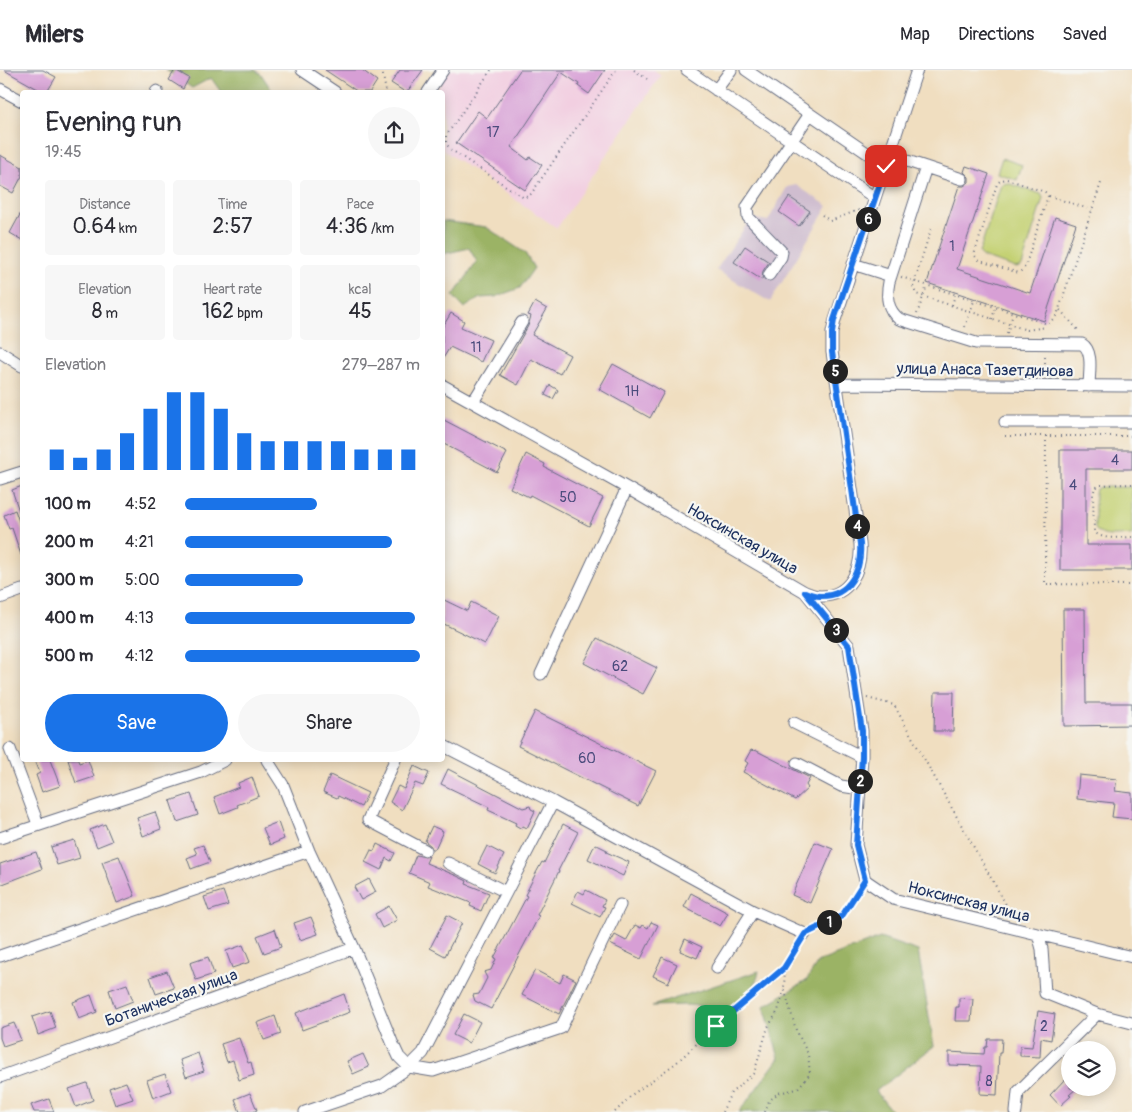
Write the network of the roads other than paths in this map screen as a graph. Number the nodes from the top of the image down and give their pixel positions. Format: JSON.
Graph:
{"nodes":[{"id":1,"x":302,"y":70,"type":"edge"},
{"id":2,"x":443,"y":70,"type":"edge"},
{"id":3,"x":688,"y":70,"type":"edge"},
{"id":4,"x":731,"y":70,"type":"edge"},
{"id":5,"x":746,"y":70,"type":"edge"},
{"id":6,"x":917,"y":70,"type":"edge"},
{"id":7,"x":0,"y":89,"type":"edge"},
{"id":8,"x":332,"y":90,"type":"edge"},
{"id":9,"x":429,"y":90,"type":"edge"},
{"id":10,"x":716,"y":90,"type":"junction"},
{"id":11,"x":20,"y":101,"type":"edge"},
{"id":12,"x":810,"y":114,"type":"junction"},
{"id":13,"x":791,"y":141,"type":"junction"},
{"id":14,"x":887,"y":160,"type":"junction"},
{"id":15,"x":926,"y":167,"type":"junction"},
{"id":16,"x":962,"y":179,"type":"dead end"},
{"id":17,"x":875,"y":198,"type":"junction"},
{"id":18,"x":853,"y":264,"type":"junction"},
{"id":19,"x":891,"y":275,"type":"junction"},
{"id":20,"x":769,"y":276,"type":"dead end"},
{"id":21,"x":522,"y":322,"type":"dead end"},
{"id":22,"x":0,"y":352,"type":"edge"},
{"id":23,"x":20,"y":365,"type":"edge"},
{"id":24,"x":837,"y":384,"type":"junction"},
{"id":25,"x":1089,"y":386,"type":"junction"},
{"id":26,"x":1132,"y":386,"type":"edge"},
{"id":27,"x":445,"y":387,"type":"edge"},
{"id":28,"x":473,"y":402,"type":"junction"},
{"id":29,"x":1005,"y":422,"type":"dead end"},
{"id":30,"x":1132,"y":422,"type":"edge"},
{"id":31,"x":20,"y":473,"type":"edge"},
{"id":32,"x":0,"y":479,"type":"edge"},
{"id":33,"x":627,"y":488,"type":"junction"},
{"id":34,"x":20,"y":591,"type":"edge"},
{"id":35,"x":805,"y":592,"type":"junction"},
{"id":36,"x":0,"y":598,"type":"edge"},
{"id":37,"x":541,"y":674,"type":"dead end"},
{"id":38,"x":794,"y":723,"type":"dead end"},
{"id":39,"x":445,"y":747,"type":"edge"},
{"id":40,"x":10,"y":749,"type":"dead end"},
{"id":41,"x":862,"y":757,"type":"junction"},
{"id":42,"x":221,"y":762,"type":"edge"},
{"id":43,"x":268,"y":762,"type":"edge"},
{"id":44,"x":394,"y":762,"type":"edge"},
{"id":45,"x":797,"y":763,"type":"dead end"},
{"id":46,"x":860,"y":789,"type":"junction"},
{"id":47,"x":553,"y":802,"type":"junction"},
{"id":48,"x":38,"y":824,"type":"junction"},
{"id":49,"x":0,"y":838,"type":"edge"},
{"id":50,"x":425,"y":850,"type":"dead end"},
{"id":51,"x":309,"y":851,"type":"junction"},
{"id":52,"x":448,"y":863,"type":"dead end"},
{"id":53,"x":506,"y":892,"type":"junction"},
{"id":54,"x":620,"y":905,"type":"dead end"},
{"id":55,"x":753,"y":911,"type":"junction"},
{"id":56,"x":805,"y":934,"type":"road end"},
{"id":57,"x":1038,"y":934,"type":"junction"},
{"id":58,"x":354,"y":948,"type":"junction"},
{"id":59,"x":0,"y":956,"type":"edge"},
{"id":60,"x":1132,"y":957,"type":"edge"},
{"id":61,"x":718,"y":968,"type":"dead end"},
{"id":62,"x":1097,"y":1014,"type":"junction"},
{"id":63,"x":1132,"y":1023,"type":"edge"},
{"id":64,"x":409,"y":1067,"type":"junction"},
{"id":65,"x":0,"y":1077,"type":"edge"},
{"id":66,"x":305,"y":1112,"type":"edge"},
{"id":67,"x":1016,"y":1112,"type":"edge"}],
"edges":[{"from":1,"to":8,"type":"street"},
{"from":2,"to":9,"type":"street"},
{"from":3,"to":10,"type":"street"},
{"from":4,"to":10,"type":"street"},
{"from":5,"to":12,"type":"street"},
{"from":6,"to":14,"type":"street"},
{"from":7,"to":11,"type":"street"},
{"from":10,"to":13,"type":"street"},
{"from":12,"to":13,"type":"street"},
{"from":12,"to":14,"type":"street"},
{"from":13,"to":17,"type":"street"},
{"from":13,"to":20,"type":"street"},
{"from":14,"to":15,"type":"street"},
{"from":14,"to":17,"type":"street"},
{"from":15,"to":16,"type":"street"},
{"from":15,"to":19,"type":"street"},
{"from":17,"to":18,"type":"street"},
{"from":18,"to":19,"type":"street"},
{"from":18,"to":24,"type":"street"},
{"from":19,"to":25,"type":"street"},
{"from":21,"to":28,"type":"street"},
{"from":22,"to":23,"type":"street"},
{"from":24,"to":25,"type":"street","name":"улица Анаса Тазетдинова"},
{"from":24,"to":35,"type":"street"},
{"from":25,"to":26,"type":"street","name":"улица Анаса Тазетдинова"},
{"from":27,"to":28,"type":"street","name":"Ноксинская улица"},
{"from":28,"to":33,"type":"street","name":"Ноксинская улица"},
{"from":29,"to":30,"type":"street"},
{"from":31,"to":32,"type":"street"},
{"from":33,"to":35,"type":"street","name":"Ноксинская улица"},
{"from":33,"to":37,"type":"street"},
{"from":34,"to":36,"type":"street"},
{"from":35,"to":41,"type":"street","name":"Ноксинская улица"},
{"from":38,"to":41,"type":"street"},
{"from":39,"to":47,"type":"street"},
{"from":40,"to":48,"type":"street"},
{"from":41,"to":46,"type":"street","name":"Ноксинская улица"},
{"from":42,"to":48,"type":"street"},
{"from":43,"to":51,"type":"street"},
{"from":44,"to":50,"type":"street"},
{"from":45,"to":46,"type":"street"},
{"from":46,"to":57,"type":"street","name":"Ноксинская улица"},
{"from":47,"to":53,"type":"street"},
{"from":47,"to":55,"type":"street"},
{"from":48,"to":49,"type":"street"},
{"from":51,"to":58,"type":"street"},
{"from":51,"to":59,"type":"street"},
{"from":52,"to":53,"type":"street"},
{"from":53,"to":64,"type":"street"},
{"from":54,"to":64,"type":"street"},
{"from":55,"to":56,"type":"street"},
{"from":55,"to":61,"type":"street"},
{"from":57,"to":60,"type":"street","name":"Ноксинская улица"},
{"from":57,"to":62,"type":"street"},
{"from":58,"to":64,"type":"street"},
{"from":58,"to":65,"type":"street","name":"Ботаническая улица"},
{"from":62,"to":63,"type":"street"},
{"from":62,"to":67,"type":"street"},
{"from":64,"to":66,"type":"street"}]}
